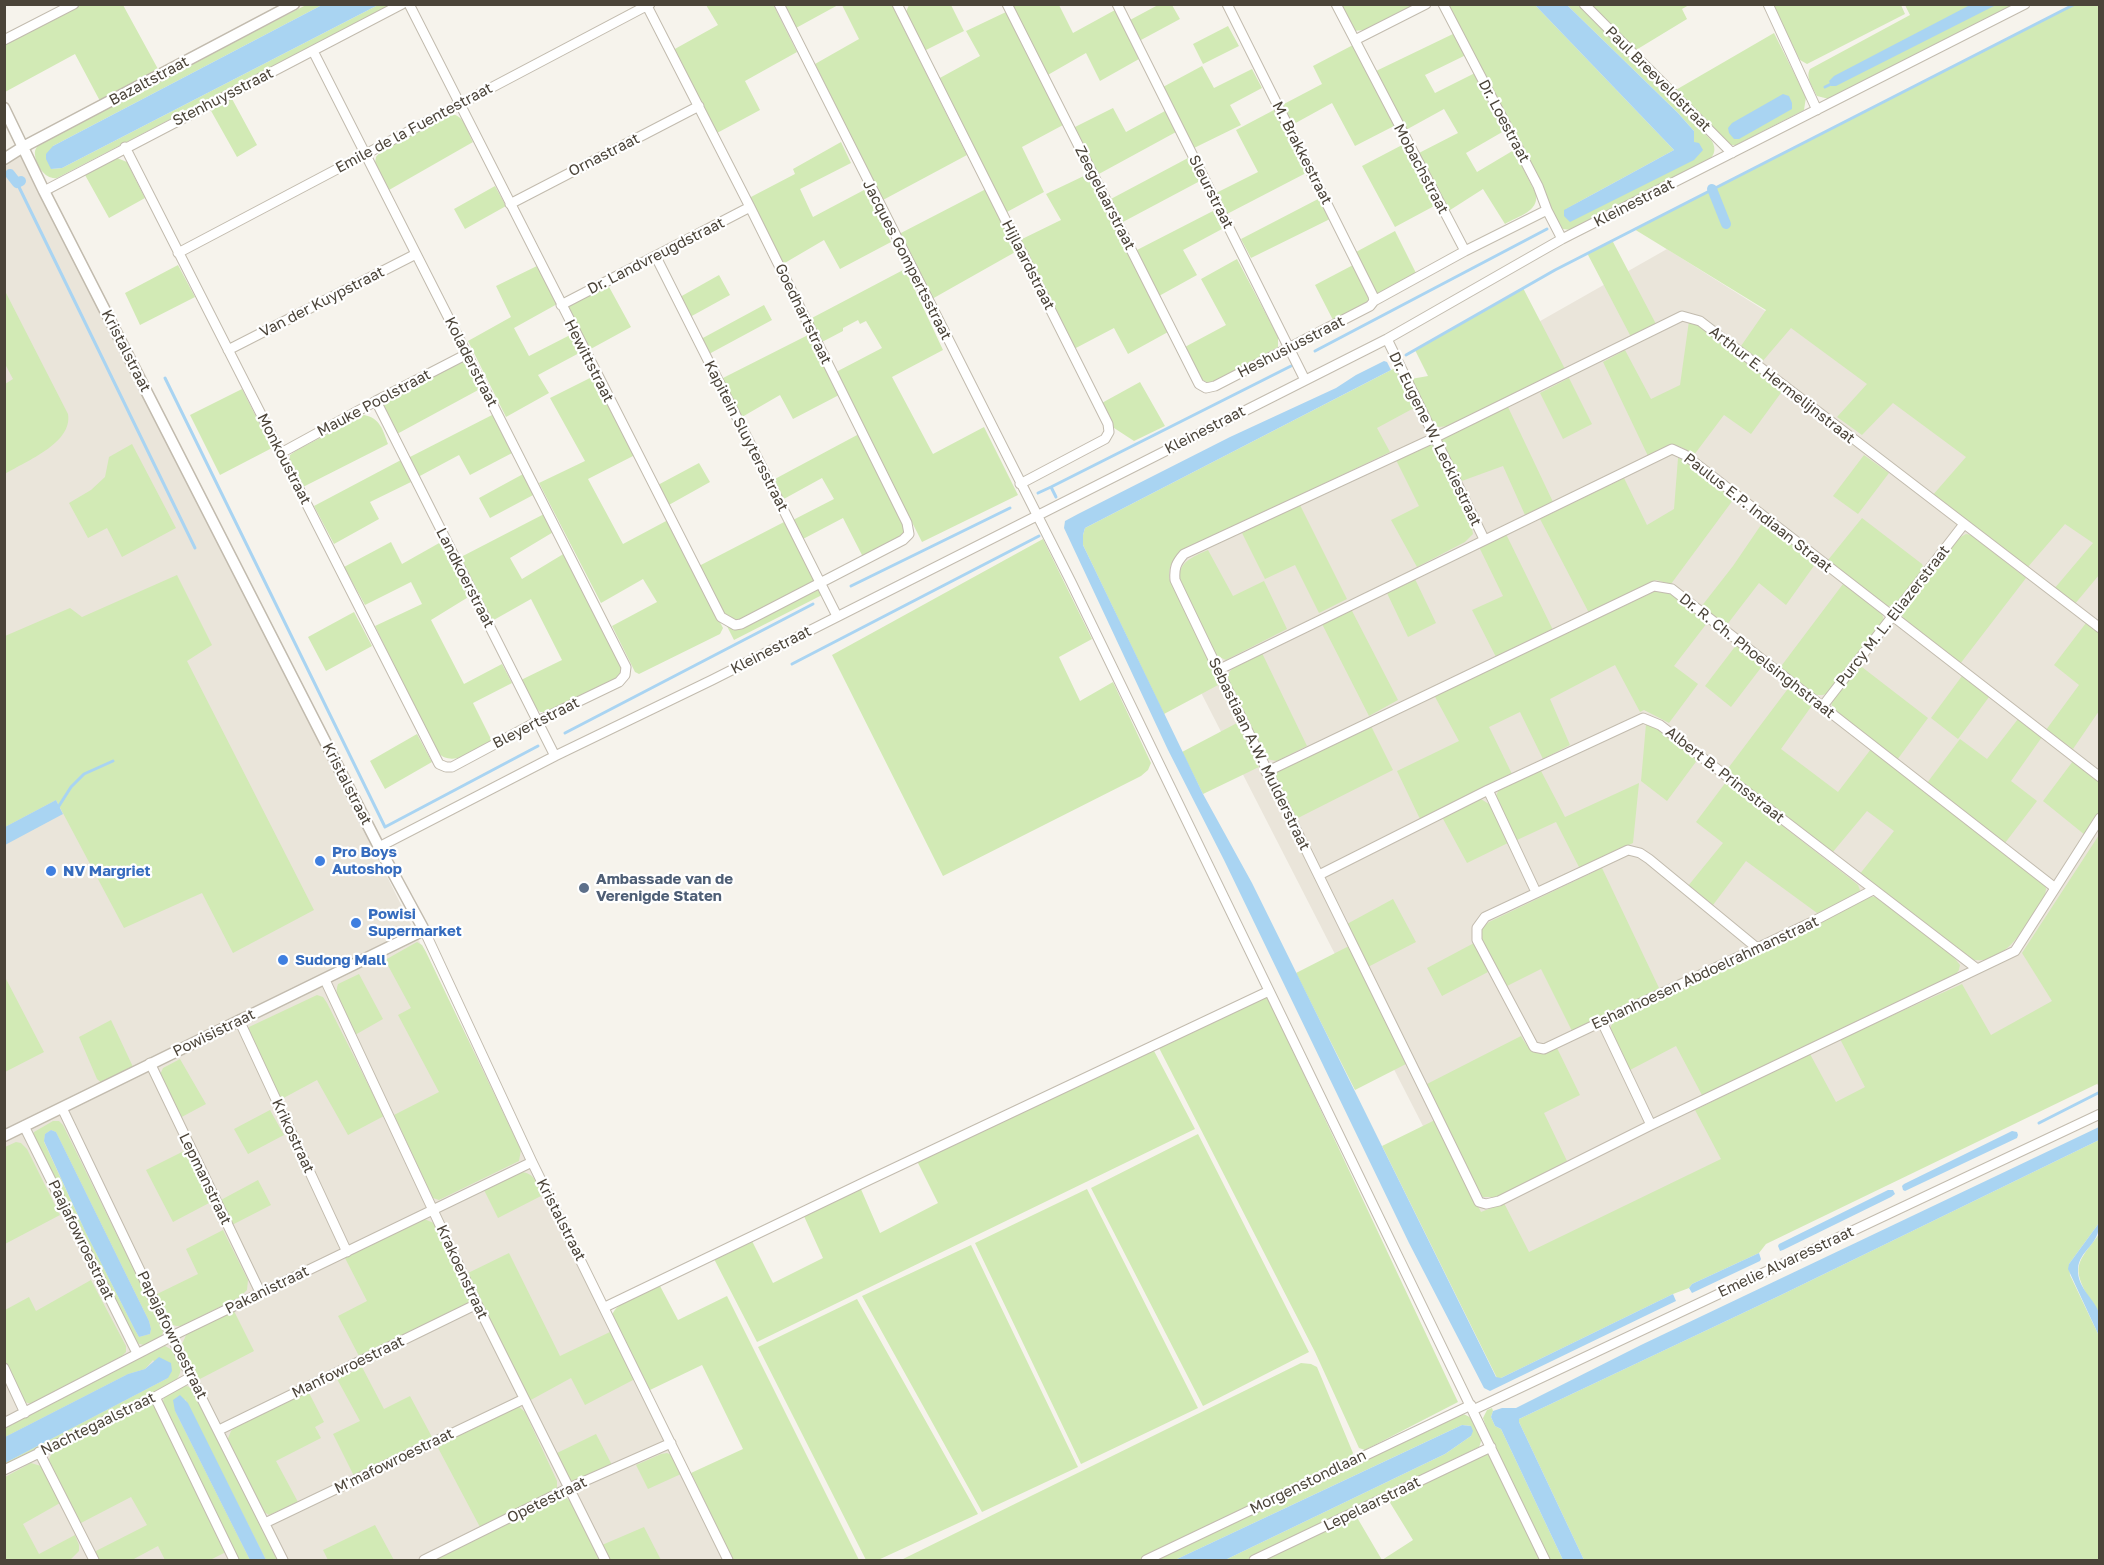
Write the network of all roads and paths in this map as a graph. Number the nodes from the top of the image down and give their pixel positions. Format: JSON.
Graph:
{"nodes":[{"id":1,"x":294,"y":4,"type":"edge"},
{"id":2,"x":402,"y":4,"type":"edge"},
{"id":3,"x":409,"y":4,"type":"edge"},
{"id":4,"x":779,"y":4,"type":"edge"},
{"id":5,"x":1007,"y":4,"type":"edge"},
{"id":6,"x":1117,"y":4,"type":"edge"},
{"id":7,"x":1227,"y":4,"type":"edge"},
{"id":8,"x":1336,"y":4,"type":"edge"},
{"id":9,"x":1426,"y":4,"type":"edge"},
{"id":10,"x":1443,"y":4,"type":"edge"},
{"id":11,"x":1584,"y":4,"type":"edge"},
{"id":12,"x":1768,"y":4,"type":"edge"},
{"id":13,"x":2025,"y":4,"type":"edge"},
{"id":14,"x":70,"y":5,"type":"edge"},
{"id":15,"x":648,"y":5,"type":"edge"},
{"id":16,"x":899,"y":5,"type":"edge"},
{"id":17,"x":4,"y":40,"type":"edge"},
{"id":18,"x":1355,"y":40,"type":"junction"},
{"id":19,"x":313,"y":51,"type":"junction"},
{"id":20,"x":459,"y":104,"type":"junction"},
{"id":21,"x":699,"y":106,"type":"junction"},
{"id":22,"x":4,"y":108,"type":"edge"},
{"id":23,"x":1817,"y":110,"type":"junction"},
{"id":24,"x":23,"y":147,"type":"junction"},
{"id":25,"x":125,"y":147,"type":"junction"},
{"id":26,"x":1732,"y":153,"type":"junction"},
{"id":27,"x":364,"y":155,"type":"junction"},
{"id":28,"x":4,"y":159,"type":"edge"},
{"id":29,"x":44,"y":191,"type":"junction"},
{"id":30,"x":510,"y":204,"type":"junction"},
{"id":31,"x":750,"y":207,"type":"junction"},
{"id":32,"x":1547,"y":210,"type":"junction"},
{"id":33,"x":1562,"y":239,"type":"junction"},
{"id":34,"x":1465,"y":251,"type":"junction"},
{"id":35,"x":178,"y":253,"type":"junction"},
{"id":36,"x":416,"y":254,"type":"junction"},
{"id":37,"x":656,"y":257,"type":"junction"},
{"id":38,"x":1374,"y":302,"type":"junction"},
{"id":39,"x":561,"y":305,"type":"junction"},
{"id":40,"x":1387,"y":339,"type":"junction"},
{"id":41,"x":1289,"y":347,"type":"junction"},
{"id":42,"x":228,"y":350,"type":"junction"},
{"id":43,"x":467,"y":354,"type":"junction"},
{"id":44,"x":1305,"y":380,"type":"junction"},
{"id":45,"x":1206,"y":388,"type":"joint"},
{"id":46,"x":376,"y":401,"type":"junction"},
{"id":47,"x":1434,"y":438,"type":"junction"},
{"id":48,"x":281,"y":453,"type":"junction"},
{"id":49,"x":1020,"y":484,"type":"junction"},
{"id":50,"x":1037,"y":515,"type":"junction"},
{"id":51,"x":1964,"y":524,"type":"junction"},
{"id":52,"x":1484,"y":539,"type":"junction"},
{"id":53,"x":819,"y":582,"type":"junction"},
{"id":54,"x":837,"y":616,"type":"junction"},
{"id":55,"x":1892,"y":617,"type":"junction"},
{"id":56,"x":2100,"y":628,"type":"edge"},
{"id":57,"x":1218,"y":670,"type":"junction"},
{"id":58,"x":625,"y":675,"type":"joint"},
{"id":59,"x":1822,"y":707,"type":"junction"},
{"id":60,"x":538,"y":721,"type":"junction"},
{"id":61,"x":555,"y":756,"type":"junction"},
{"id":62,"x":446,"y":767,"type":"joint"},
{"id":63,"x":1266,"y":772,"type":"junction"},
{"id":64,"x":2100,"y":777,"type":"edge"},
{"id":65,"x":1488,"y":790,"type":"junction"},
{"id":66,"x":2100,"y":818,"type":"edge"},
{"id":67,"x":379,"y":847,"type":"junction"},
{"id":68,"x":1319,"y":875,"type":"junction"},
{"id":69,"x":2054,"y":887,"type":"junction"},
{"id":70,"x":1874,"y":890,"type":"junction"},
{"id":71,"x":1536,"y":892,"type":"junction"},
{"id":72,"x":424,"y":930,"type":"junction"},
{"id":73,"x":1757,"y":948,"type":"junction"},
{"id":74,"x":1976,"y":968,"type":"junction"},
{"id":75,"x":325,"y":980,"type":"junction"},
{"id":76,"x":1269,"y":991,"type":"junction"},
{"id":77,"x":239,"y":1020,"type":"junction"},
{"id":78,"x":1602,"y":1022,"type":"junction"},
{"id":79,"x":150,"y":1063,"type":"junction"},
{"id":80,"x":62,"y":1108,"type":"junction"},
{"id":81,"x":2100,"y":1114,"type":"edge"},
{"id":82,"x":1652,"y":1125,"type":"junction"},
{"id":83,"x":24,"y":1126,"type":"junction"},
{"id":84,"x":4,"y":1136,"type":"edge"},
{"id":85,"x":532,"y":1162,"type":"junction"},
{"id":86,"x":432,"y":1209,"type":"junction"},
{"id":87,"x":347,"y":1252,"type":"junction"},
{"id":88,"x":261,"y":1294,"type":"junction"},
{"id":89,"x":477,"y":1304,"type":"junction"},
{"id":90,"x":605,"y":1307,"type":"junction"},
{"id":91,"x":172,"y":1336,"type":"junction"},
{"id":92,"x":137,"y":1353,"type":"junction"},
{"id":93,"x":4,"y":1368,"type":"edge"},
{"id":94,"x":191,"y":1377,"type":"junction"},
{"id":95,"x":155,"y":1397,"type":"junction"},
{"id":96,"x":524,"y":1399,"type":"junction"},
{"id":97,"x":1472,"y":1408,"type":"junction"},
{"id":98,"x":25,"y":1413,"type":"junction"},
{"id":99,"x":4,"y":1423,"type":"edge"},
{"id":100,"x":219,"y":1430,"type":"junction"},
{"id":101,"x":670,"y":1443,"type":"junction"},
{"id":102,"x":1491,"y":1447,"type":"junction"},
{"id":103,"x":39,"y":1452,"type":"junction"},
{"id":104,"x":4,"y":1470,"type":"edge"},
{"id":105,"x":569,"y":1488,"type":"junction"},
{"id":106,"x":265,"y":1523,"type":"junction"},
{"id":107,"x":92,"y":1558,"type":"edge"},
{"id":108,"x":81,"y":1560,"type":"edge"},
{"id":109,"x":234,"y":1560,"type":"edge"},
{"id":110,"x":283,"y":1560,"type":"edge"},
{"id":111,"x":424,"y":1560,"type":"edge"},
{"id":112,"x":605,"y":1560,"type":"edge"},
{"id":113,"x":728,"y":1560,"type":"edge"},
{"id":114,"x":1146,"y":1560,"type":"edge"},
{"id":115,"x":1254,"y":1560,"type":"edge"},
{"id":116,"x":1545,"y":1560,"type":"edge"}],
"edges":[{"from":1,"to":24,"type":"street","name":"Bazaltstraat"},
{"from":2,"to":19,"type":"street","name":"Stenhuysstraat"},
{"from":3,"to":20,"type":"street","name":"Hewittstraat"},
{"from":4,"to":49,"type":"street","name":"Jacques Gompertsstraat"},
{"from":5,"to":45,"type":"street","name":"Zeegelaarstraat"},
{"from":6,"to":41,"type":"street","name":"Sleurstraat"},
{"from":7,"to":38,"type":"street","name":"M. Brakkestraat"},
{"from":8,"to":18,"type":"street","name":"Mobachstraat"},
{"from":9,"to":18,"type":"street"},
{"from":10,"to":32,"type":"street","name":"Dr. Loestraat"},
{"from":11,"to":26,"type":"street","name":"Paul Breeveldstraat"},
{"from":12,"to":23,"type":"street"},
{"from":13,"to":23,"type":"street","name":"Kleinestraat"},
{"from":14,"to":17,"type":"street"},
{"from":15,"to":20,"type":"street","name":"Emile de la Fuentestraat"},
{"from":15,"to":21,"type":"street","name":"Goedhartstraat"},
{"from":16,"to":49,"type":"street","name":"Hijlaardstraat"},
{"from":18,"to":34,"type":"street","name":"Mobachstraat"},
{"from":19,"to":25,"type":"street","name":"Stenhuysstraat"},
{"from":19,"to":27,"type":"street","name":"Koladerstraat"},
{"from":20,"to":27,"type":"street","name":"Emile de la Fuentestraat"},
{"from":20,"to":30,"type":"street","name":"Hewittstraat"},
{"from":21,"to":30,"type":"street","name":"Ornastraat"},
{"from":21,"to":31,"type":"street","name":"Goedhartstraat"},
{"from":22,"to":24,"type":"street","name":"Kristalstraat"},
{"from":23,"to":26,"type":"street","name":"Kleinestraat"},
{"from":24,"to":28,"type":"street","name":"Bazaltstraat"},
{"from":24,"to":29,"type":"street","name":"Kristalstraat"},
{"from":25,"to":29,"type":"street","name":"Stenhuysstraat"},
{"from":25,"to":35,"type":"street","name":"Monkoustraat"},
{"from":26,"to":33,"type":"street","name":"Kleinestraat"},
{"from":27,"to":35,"type":"street","name":"Emile de la Fuentestraat"},
{"from":27,"to":36,"type":"street","name":"Koladerstraat"},
{"from":29,"to":67,"type":"street","name":"Kristalstraat"},
{"from":30,"to":39,"type":"street","name":"Hewittstraat"},
{"from":31,"to":37,"type":"street","name":"Dr. Landvreugdstraat"},
{"from":31,"to":53,"type":"street","name":"Goedhartstraat"},
{"from":32,"to":33,"type":"street","name":"Dr. Loestraat"},
{"from":32,"to":34,"type":"street"},
{"from":33,"to":40,"type":"street","name":"Kleinestraat"},
{"from":34,"to":38,"type":"street","name":"Heshusiusstraat"},
{"from":35,"to":42,"type":"street","name":"Monkoustraat"},
{"from":36,"to":42,"type":"street","name":"Van der Kuypstraat"},
{"from":36,"to":43,"type":"street","name":"Koladerstraat"},
{"from":37,"to":39,"type":"street","name":"Dr. Landvreugdstraat"},
{"from":37,"to":53,"type":"street","name":"Kapitein Sluytersstraat"},
{"from":38,"to":41,"type":"street","name":"Heshusiusstraat"},
{"from":39,"to":53,"type":"street","name":"Hewittstraat"},
{"from":40,"to":44,"type":"street","name":"Kleinestraat"},
{"from":40,"to":47,"type":"street","name":"Dr. Eugene W. Leckiestraat"},
{"from":41,"to":44,"type":"street","name":"Sleurstraat"},
{"from":41,"to":45,"type":"street","name":"Heshusiusstraat"},
{"from":42,"to":48,"type":"street","name":"Monkoustraat"},
{"from":43,"to":46,"type":"street","name":"Mauke Poolstraat"},
{"from":43,"to":58,"type":"street","name":"Koladerstraat"},
{"from":44,"to":50,"type":"street","name":"Kleinestraat"},
{"from":46,"to":48,"type":"street","name":"Mauke Poolstraat"},
{"from":46,"to":60,"type":"street","name":"Landkoerstraat"},
{"from":47,"to":51,"type":"street","name":"Arthur E. Hermelijnstraat"},
{"from":47,"to":52,"type":"street","name":"Dr. Eugene W. Leckiestraat"},
{"from":47,"to":57,"type":"street","name":"Sebastiaan A.W. Mulderstraat"},
{"from":48,"to":62,"type":"street","name":"Monkoustraat"},
{"from":49,"to":50,"type":"street","name":"Jacques Gompertsstraat"},
{"from":50,"to":54,"type":"street","name":"Kleinestraat"},
{"from":50,"to":76,"type":"street","name":"Jacques Gompertsstraat"},
{"from":51,"to":55,"type":"street","name":"Purcy M. L. Eliazerstraat"},
{"from":51,"to":56,"type":"street","name":"Arthur E. Hermelijnstraat"},
{"from":52,"to":55,"type":"street","name":"Paulus E.P. Indiaan Straat"},
{"from":52,"to":57,"type":"street","name":"Paulus E.P. Indiaan Straat"},
{"from":53,"to":54,"type":"street","name":"Kapitein Sluytersstraat"},
{"from":54,"to":61,"type":"street","name":"Kleinestraat"},
{"from":55,"to":59,"type":"street","name":"Purcy M. L. Eliazerstraat"},
{"from":55,"to":64,"type":"street","name":"Paulus E.P. Indiaan Straat"},
{"from":57,"to":63,"type":"street","name":"Sebastiaan A.W. Mulderstraat"},
{"from":58,"to":60,"type":"street","name":"Bleyertstraat"},
{"from":59,"to":63,"type":"street","name":"Dr. R. Ch. Phoelsinghstraat"},
{"from":59,"to":69,"type":"street","name":"Dr. R. Ch. Phoelsinghstraat"},
{"from":60,"to":61,"type":"street","name":"Landkoerstraat"},
{"from":60,"to":62,"type":"street","name":"Bleyertstraat"},
{"from":61,"to":67,"type":"street","name":"Kleinestraat"},
{"from":63,"to":68,"type":"street","name":"Sebastiaan A.W. Mulderstraat"},
{"from":65,"to":68,"type":"street","name":"Albert B. Prinsstraat"},
{"from":65,"to":70,"type":"street","name":"Albert B. Prinsstraat"},
{"from":65,"to":71,"type":"street"},
{"from":66,"to":69,"type":"street"},
{"from":67,"to":72,"type":"street","name":"Kristalstraat"},
{"from":68,"to":82,"type":"street","name":"Sebastiaan A.W. Mulderstraat"},
{"from":69,"to":74,"type":"street"},
{"from":70,"to":73,"type":"street","name":"Eshanhoesen Abdoelrahmanstraat"},
{"from":70,"to":74,"type":"street","name":"Albert B. Prinsstraat"},
{"from":71,"to":73,"type":"street"},
{"from":71,"to":78,"type":"street","name":"Eshanhoesen Abdoelrahmanstraat"},
{"from":72,"to":75,"type":"street","name":"Powisistraat"},
{"from":72,"to":85,"type":"street","name":"Kristalstraat"},
{"from":73,"to":78,"type":"street","name":"Eshanhoesen Abdoelrahmanstraat"},
{"from":74,"to":82,"type":"street"},
{"from":75,"to":77,"type":"street","name":"Powisistraat"},
{"from":75,"to":86,"type":"street","name":"Krakoenstraat"},
{"from":76,"to":90,"type":"street"},
{"from":76,"to":97,"type":"street","name":"Jacques Gompertsstraat"},
{"from":77,"to":79,"type":"street","name":"Powisistraat"},
{"from":77,"to":87,"type":"street","name":"Krikostraat"},
{"from":78,"to":82,"type":"street"},
{"from":79,"to":80,"type":"street","name":"Powisistraat"},
{"from":79,"to":88,"type":"street","name":"Lepmanstraat"},
{"from":80,"to":83,"type":"street","name":"Powisistraat"},
{"from":80,"to":91,"type":"street","name":"Papajafowroestraat"},
{"from":81,"to":97,"type":"street","name":"Emelie Alvaresstraat"},
{"from":83,"to":84,"type":"street","name":"Powisistraat"},
{"from":83,"to":92,"type":"street","name":"Paajafowroestraat"},
{"from":85,"to":86,"type":"street","name":"Pakanistraat"},
{"from":85,"to":90,"type":"street","name":"Kristalstraat"},
{"from":86,"to":87,"type":"street","name":"Pakanistraat"},
{"from":86,"to":89,"type":"street","name":"Krakoenstraat"},
{"from":87,"to":88,"type":"street","name":"Pakanistraat"},
{"from":88,"to":91,"type":"street","name":"Pakanistraat"},
{"from":89,"to":96,"type":"street","name":"Krakoenstraat"},
{"from":89,"to":100,"type":"street","name":"Manfowroestraat"},
{"from":90,"to":101,"type":"street","name":"Kristalstraat"},
{"from":91,"to":92,"type":"street","name":"Pakanistraat"},
{"from":91,"to":94,"type":"street","name":"Papajafowroestraat"},
{"from":92,"to":98,"type":"street","name":"Pakanistraat"},
{"from":93,"to":98,"type":"street"},
{"from":94,"to":95,"type":"street","name":"Nachtegaalstraat"},
{"from":94,"to":100,"type":"street","name":"Papajafowroestraat"},
{"from":95,"to":103,"type":"street","name":"Nachtegaalstraat"},
{"from":95,"to":109,"type":"street"},
{"from":96,"to":105,"type":"street","name":"Krakoenstraat"},
{"from":96,"to":106,"type":"street","name":"M'mafowroestraat"},
{"from":97,"to":102,"type":"street","name":"Jacques Gompertsstraat"},
{"from":97,"to":114,"type":"street","name":"Morgenstondlaan"},
{"from":98,"to":99,"type":"street","name":"Pakanistraat"},
{"from":100,"to":106,"type":"street","name":"Papajafowroestraat"},
{"from":101,"to":105,"type":"street","name":"Opetestraat"},
{"from":101,"to":113,"type":"street","name":"Kristalstraat"},
{"from":102,"to":115,"type":"street","name":"Lepelaarstraat"},
{"from":102,"to":116,"type":"street","name":"Jacques Gompertsstraat"},
{"from":103,"to":104,"type":"street","name":"Nachtegaalstraat"},
{"from":103,"to":107,"type":"street"},
{"from":105,"to":111,"type":"street","name":"Opetestraat"},
{"from":105,"to":112,"type":"street","name":"Krakoenstraat"},
{"from":106,"to":110,"type":"street","name":"Papajafowroestraat"},
{"from":107,"to":108,"type":"street"}]}
